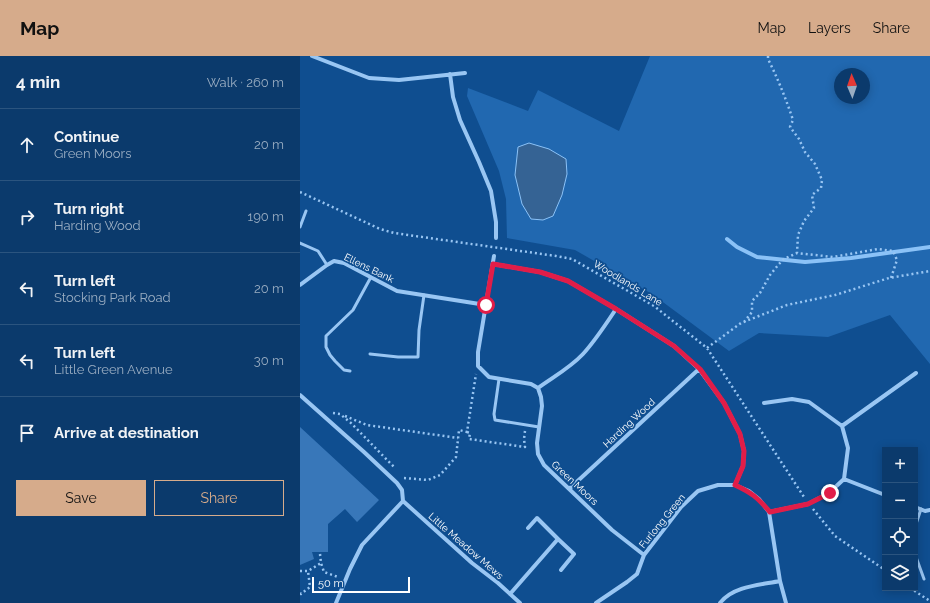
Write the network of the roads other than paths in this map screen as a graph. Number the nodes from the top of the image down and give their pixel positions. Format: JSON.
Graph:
{"nodes":[{"id":1,"x":312,"y":56,"type":"edge"},
{"id":2,"x":465,"y":73,"type":"dead end"},
{"id":3,"x":450,"y":74,"type":"junction"},
{"id":4,"x":306,"y":211,"type":"dead end"},
{"id":5,"x":300,"y":226,"type":"edge"},
{"id":6,"x":496,"y":238,"type":"dead end"},
{"id":7,"x":300,"y":243,"type":"edge"},
{"id":8,"x":494,"y":256,"type":"dead end"},
{"id":9,"x":493,"y":264,"type":"junction"},
{"id":10,"x":327,"y":265,"type":"junction"},
{"id":11,"x":371,"y":277,"type":"junction"},
{"id":12,"x":300,"y":285,"type":"edge"},
{"id":13,"x":424,"y":295,"type":"junction"},
{"id":14,"x":486,"y":305,"type":"junction"},
{"id":15,"x":616,"y":309,"type":"junction"},
{"id":16,"x":370,"y":354,"type":"dead end"},
{"id":17,"x":700,"y":369,"type":"junction"},
{"id":18,"x":350,"y":371,"type":"dead end"},
{"id":19,"x":916,"y":373,"type":"dead end"},
{"id":20,"x":499,"y":379,"type":"junction"},
{"id":21,"x":538,"y":388,"type":"junction"},
{"id":22,"x":300,"y":395,"type":"edge"},
{"id":23,"x":764,"y":404,"type":"dead end"},
{"id":24,"x":842,"y":426,"type":"junction"},
{"id":25,"x":539,"y":427,"type":"junction"},
{"id":26,"x":844,"y":479,"type":"junction"},
{"id":27,"x":735,"y":485,"type":"junction"},
{"id":28,"x":569,"y":489,"type":"junction"},
{"id":29,"x":882,"y":494,"type":"edge"},
{"id":30,"x":403,"y":501,"type":"junction"},
{"id":31,"x":918,"y":507,"type":"edge"},
{"id":32,"x":922,"y":509,"type":"junction"},
{"id":33,"x":930,"y":510,"type":"edge"},
{"id":34,"x":770,"y":512,"type":"junction"},
{"id":35,"x":918,"y":519,"type":"edge"},
{"id":36,"x":528,"y":528,"type":"dead end"},
{"id":37,"x":558,"y":539,"type":"junction"},
{"id":38,"x":644,"y":555,"type":"junction"},
{"id":39,"x":916,"y":555,"type":"edge"},
{"id":40,"x":561,"y":570,"type":"dead end"},
{"id":41,"x":924,"y":579,"type":"dead end"},
{"id":42,"x":780,"y":581,"type":"junction"},
{"id":43,"x":510,"y":594,"type":"junction"},
{"id":44,"x":336,"y":603,"type":"edge"},
{"id":45,"x":520,"y":603,"type":"edge"},
{"id":46,"x":596,"y":603,"type":"edge"},
{"id":47,"x":720,"y":603,"type":"edge"},
{"id":48,"x":786,"y":603,"type":"edge"}],
"edges":[{"from":1,"to":3,"type":"street"},
{"from":2,"to":3,"type":"street"},
{"from":3,"to":6,"type":"street"},
{"from":4,"to":5,"type":"lane"},
{"from":7,"to":10,"type":"lane"},
{"from":8,"to":9,"type":"street"},
{"from":9,"to":14,"type":"street"},
{"from":9,"to":15,"type":"street"},
{"from":10,"to":11,"type":"street","name":"Ellens Bank"},
{"from":10,"to":12,"type":"street"},
{"from":11,"to":13,"type":"street","name":"Ellens Bank"},
{"from":11,"to":18,"type":"lane"},
{"from":13,"to":14,"type":"street","name":"Ellens Bank"},
{"from":13,"to":16,"type":"lane"},
{"from":14,"to":20,"type":"street"},
{"from":15,"to":17,"type":"street"},
{"from":15,"to":21,"type":"street"},
{"from":17,"to":27,"type":"street"},
{"from":17,"to":28,"type":"street","name":"Harding Wood"},
{"from":19,"to":24,"type":"street"},
{"from":20,"to":21,"type":"street"},
{"from":20,"to":25,"type":"lane"},
{"from":21,"to":25,"type":"street","name":"Green Moors"},
{"from":22,"to":30,"type":"street"},
{"from":23,"to":24,"type":"street"},
{"from":24,"to":26,"type":"street"},
{"from":25,"to":28,"type":"street","name":"Green Moors"},
{"from":26,"to":29,"type":"street"},
{"from":26,"to":34,"type":"street"},
{"from":27,"to":34,"type":"street"},
{"from":27,"to":38,"type":"street","name":"Furlong Green"},
{"from":28,"to":38,"type":"street","name":"Green Moors"},
{"from":30,"to":43,"type":"street","name":"Little Meadow Mews"},
{"from":30,"to":44,"type":"street"},
{"from":31,"to":32,"type":"street"},
{"from":32,"to":33,"type":"street"},
{"from":32,"to":35,"type":"lane"},
{"from":34,"to":42,"type":"street"},
{"from":36,"to":37,"type":"street"},
{"from":37,"to":40,"type":"street"},
{"from":37,"to":43,"type":"street"},
{"from":38,"to":46,"type":"street","name":"Furlong Green"},
{"from":39,"to":41,"type":"lane"},
{"from":42,"to":47,"type":"street"},
{"from":42,"to":48,"type":"street"},
{"from":43,"to":45,"type":"street","name":"Little Meadow Mews"}]}
